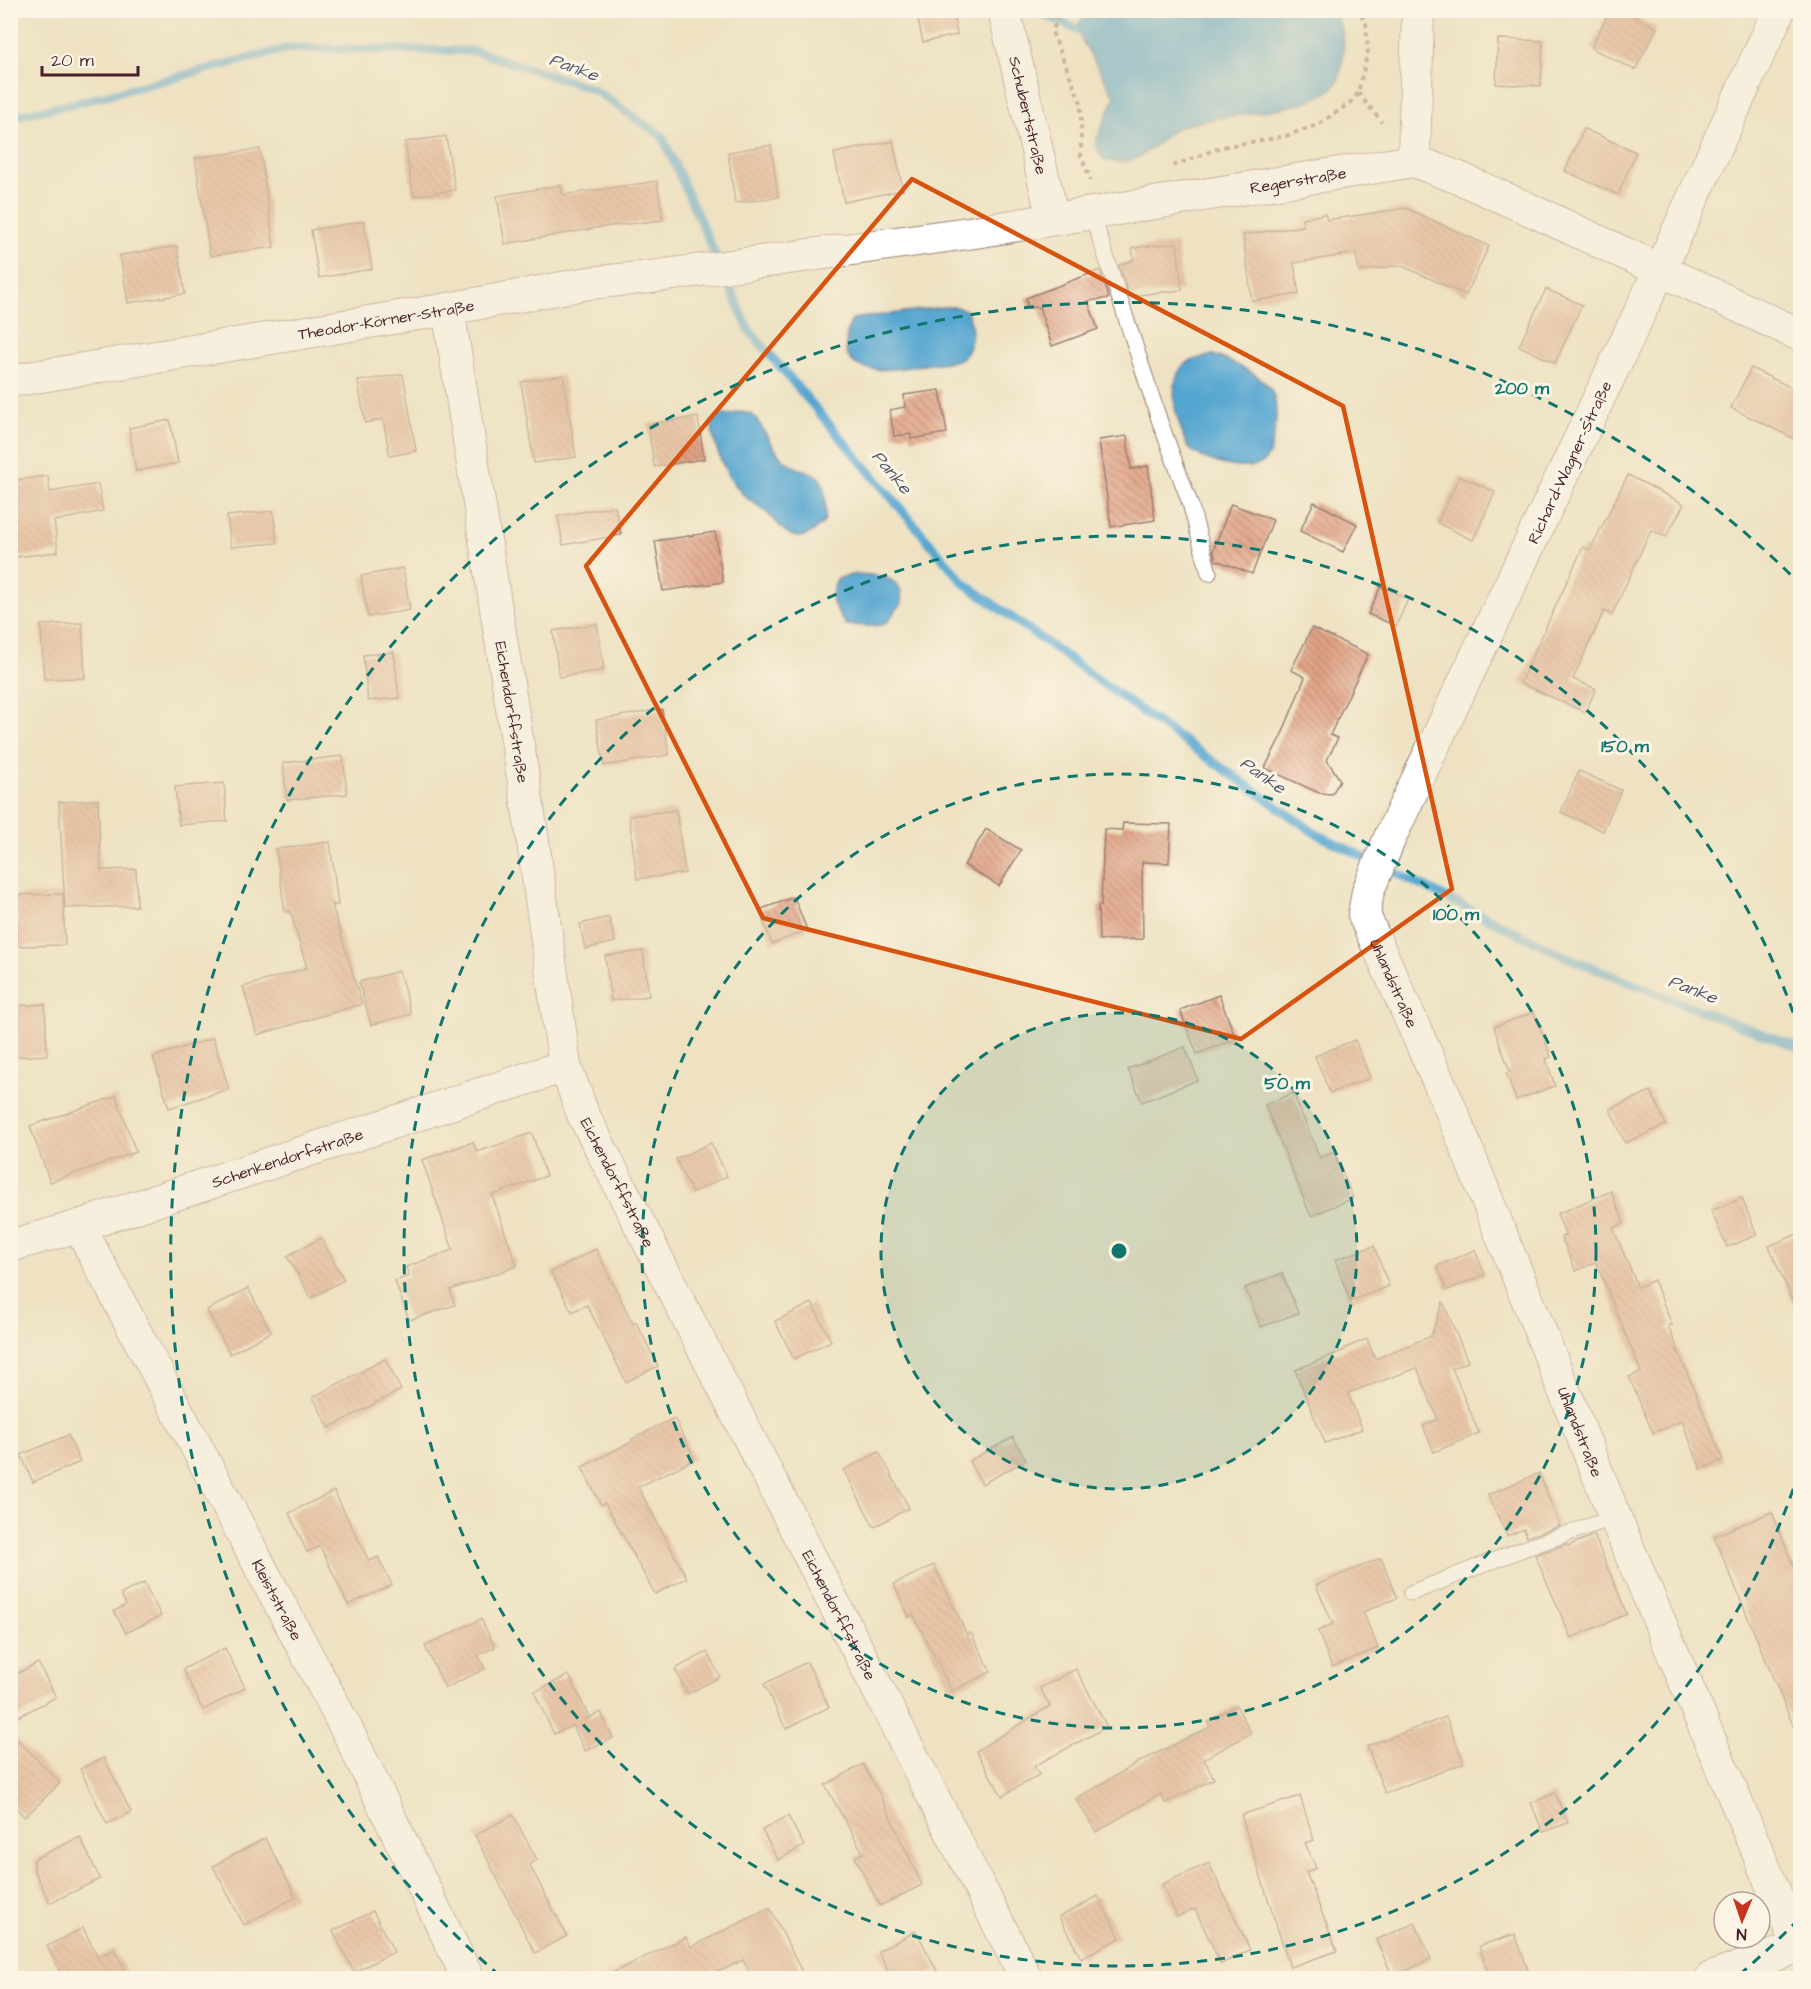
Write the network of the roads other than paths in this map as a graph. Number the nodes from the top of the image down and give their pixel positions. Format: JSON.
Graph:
{"nodes":[{"id":1,"x":1004,"y":10,"type":"edge"},
{"id":2,"x":1418,"y":10,"type":"edge"},
{"id":3,"x":1779,"y":10,"type":"edge"},
{"id":4,"x":1414,"y":161,"type":"junction"},
{"id":5,"x":1094,"y":199,"type":"junction"},
{"id":6,"x":1053,"y":219,"type":"junction"},
{"id":7,"x":761,"y":261,"type":"joint"},
{"id":8,"x":1660,"y":270,"type":"junction"},
{"id":9,"x":448,"y":309,"type":"junction"},
{"id":10,"x":1800,"y":335,"type":"edge"},
{"id":11,"x":10,"y":381,"type":"edge"},
{"id":12,"x":1209,"y":573,"type":"dead end"},
{"id":13,"x":1366,"y":903,"type":"joint"},
{"id":14,"x":564,"y":1066,"type":"junction"},
{"id":15,"x":80,"y":1226,"type":"junction"},
{"id":16,"x":10,"y":1246,"type":"edge"},
{"id":17,"x":1615,"y":1517,"type":"junction"},
{"id":18,"x":1411,"y":1593,"type":"dead end"},
{"id":19,"x":1799,"y":1947,"type":"edge"},
{"id":20,"x":468,"y":1978,"type":"edge"},
{"id":21,"x":1026,"y":1978,"type":"edge"},
{"id":22,"x":1711,"y":1978,"type":"edge"}],
"edges":[{"from":1,"to":6,"type":"street","name":"Schubertstraße"},
{"from":2,"to":4,"type":"street"},
{"from":3,"to":8,"type":"street","name":"Richard-Wagner-Straße"},
{"from":4,"to":5,"type":"street","name":"Regerstraße"},
{"from":4,"to":8,"type":"street"},
{"from":5,"to":6,"type":"street","name":"Regerstraße"},
{"from":5,"to":12,"type":"lane"},
{"from":6,"to":7,"type":"street","name":"Regerstraße"},
{"from":7,"to":9,"type":"street","name":"Theodor-Körner-Straße"},
{"from":8,"to":10,"type":"street"},
{"from":8,"to":13,"type":"street","name":"Richard-Wagner-Straße"},
{"from":9,"to":11,"type":"street","name":"Theodor-Körner-Straße"},
{"from":9,"to":14,"type":"street","name":"Eichendorffstraße"},
{"from":13,"to":17,"type":"street","name":"Uhlandstraße"},
{"from":14,"to":15,"type":"street","name":"Schenkendorfstraße"},
{"from":14,"to":21,"type":"street","name":"Eichendorffstraße"},
{"from":15,"to":16,"type":"street","name":"Schenkendorfstraße"},
{"from":15,"to":20,"type":"street","name":"Kleiststraße"},
{"from":17,"to":18,"type":"lane"},
{"from":17,"to":19,"type":"street","name":"Uhlandstraße"},
{"from":19,"to":22,"type":"street"}]}
